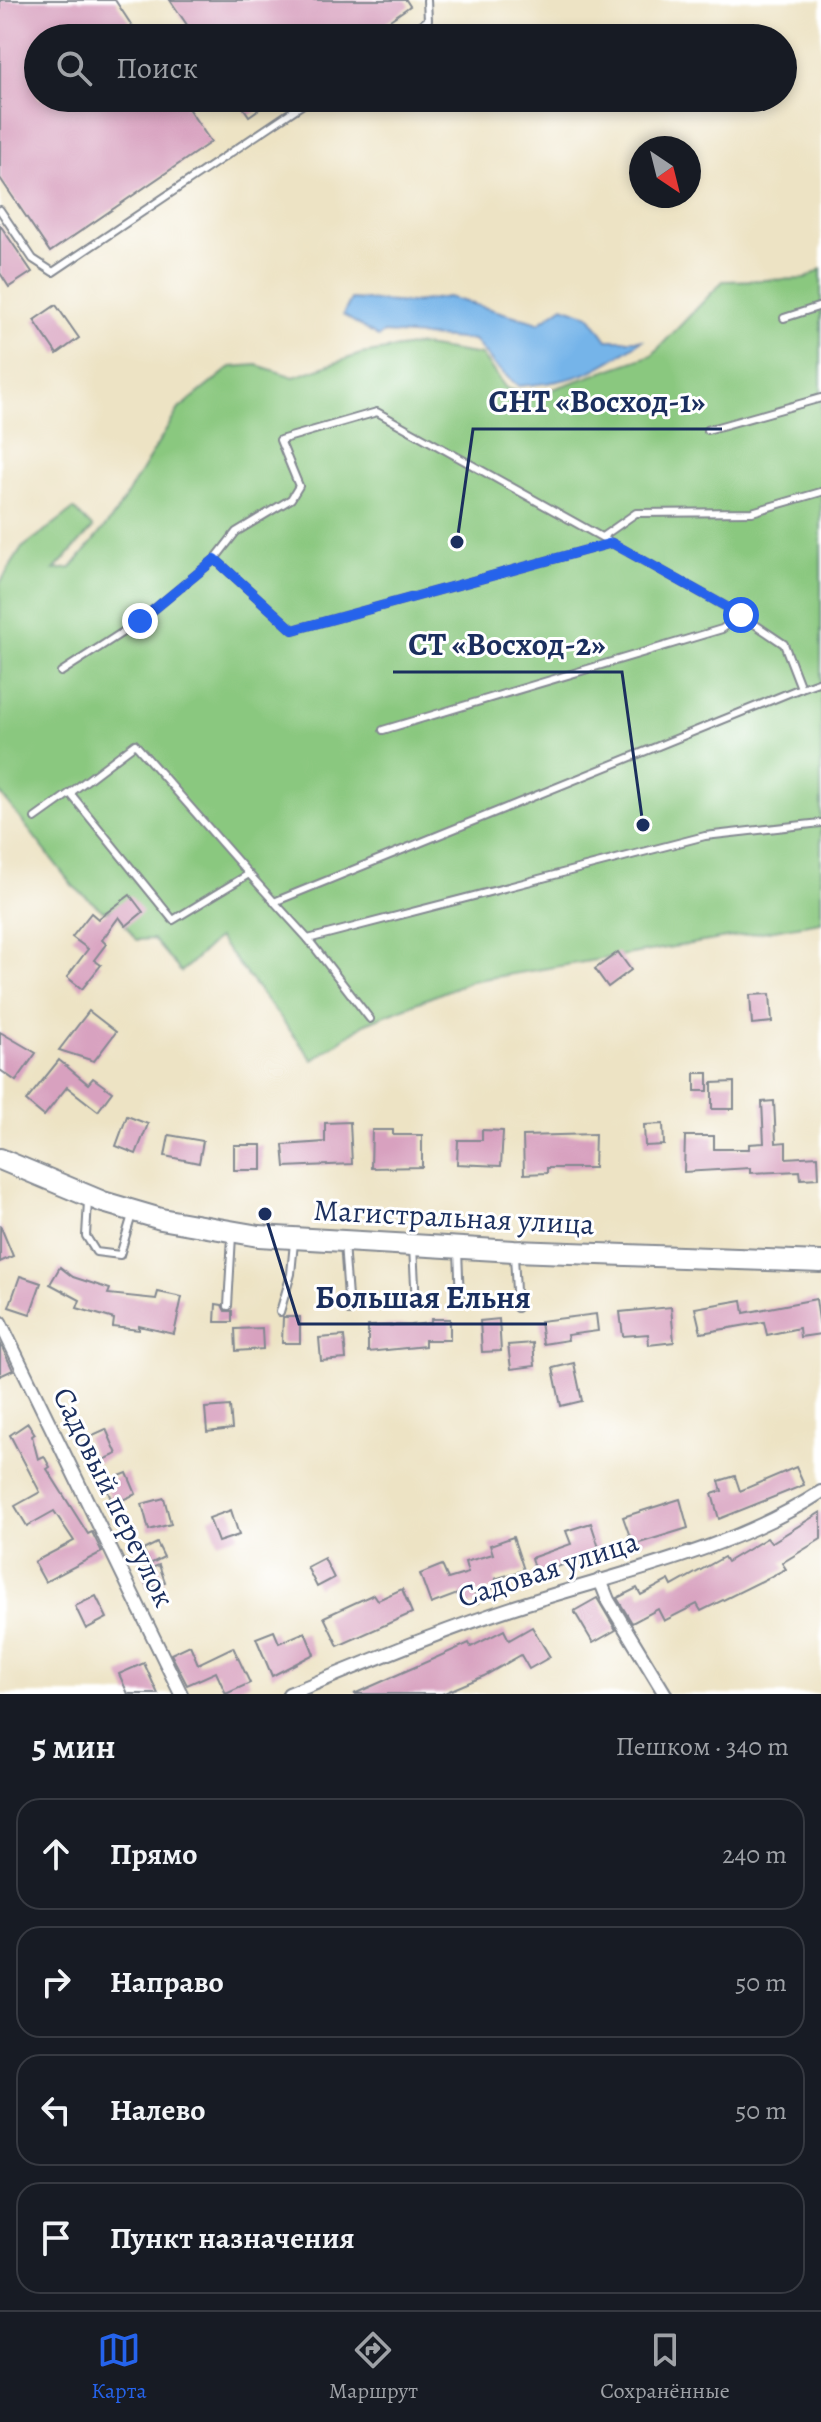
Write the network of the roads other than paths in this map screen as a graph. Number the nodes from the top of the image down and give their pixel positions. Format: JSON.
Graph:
{"nodes":[{"id":1,"x":427,"y":0,"type":"edge"},
{"id":2,"x":422,"y":24,"type":"edge"},
{"id":3,"x":291,"y":112,"type":"edge"},
{"id":4,"x":0,"y":210,"type":"edge"},
{"id":5,"x":821,"y":306,"type":"edge"},
{"id":6,"x":784,"y":318,"type":"dead end"},
{"id":7,"x":821,"y":398,"type":"edge"},
{"id":8,"x":707,"y":430,"type":"dead end"},
{"id":9,"x":821,"y":492,"type":"edge"},
{"id":10,"x":602,"y":537,"type":"junction"},
{"id":11,"x":612,"y":543,"type":"junction"},
{"id":12,"x":215,"y":559,"type":"junction"},
{"id":13,"x":741,"y":615,"type":"junction"},
{"id":14,"x":61,"y":672,"type":"dead end"},
{"id":15,"x":821,"y":681,"type":"edge"},
{"id":16,"x":801,"y":688,"type":"junction"},
{"id":17,"x":383,"y":730,"type":"dead end"},
{"id":18,"x":70,"y":793,"type":"junction"},
{"id":19,"x":35,"y":818,"type":"dead end"},
{"id":20,"x":821,"y":823,"type":"edge"},
{"id":21,"x":249,"y":874,"type":"junction"},
{"id":22,"x":274,"y":902,"type":"junction"},
{"id":23,"x":308,"y":939,"type":"junction"},
{"id":24,"x":370,"y":1019,"type":"dead end"},
{"id":25,"x":0,"y":1159,"type":"edge"},
{"id":26,"x":89,"y":1196,"type":"junction"},
{"id":27,"x":133,"y":1211,"type":"junction"},
{"id":28,"x":232,"y":1232,"type":"junction"},
{"id":29,"x":294,"y":1239,"type":"junction"},
{"id":30,"x":344,"y":1241,"type":"junction"},
{"id":31,"x":413,"y":1245,"type":"junction"},
{"id":32,"x":458,"y":1247,"type":"junction"},
{"id":33,"x":514,"y":1251,"type":"junction"},
{"id":34,"x":821,"y":1262,"type":"edge"},
{"id":35,"x":460,"y":1302,"type":"dead end"},
{"id":36,"x":416,"y":1304,"type":"dead end"},
{"id":37,"x":228,"y":1306,"type":"dead end"},
{"id":38,"x":517,"y":1308,"type":"dead end"},
{"id":39,"x":349,"y":1311,"type":"dead end"},
{"id":40,"x":280,"y":1312,"type":"dead end"},
{"id":41,"x":0,"y":1322,"type":"edge"},
{"id":42,"x":821,"y":1492,"type":"edge"},
{"id":43,"x":600,"y":1580,"type":"junction"},
{"id":44,"x":181,"y":1694,"type":"edge"},
{"id":45,"x":289,"y":1694,"type":"edge"},
{"id":46,"x":665,"y":1694,"type":"edge"}],
"edges":[{"from":1,"to":2,"type":"lane"},
{"from":3,"to":4,"type":"lane"},
{"from":5,"to":6,"type":"lane"},
{"from":7,"to":8,"type":"lane"},
{"from":9,"to":10,"type":"lane"},
{"from":10,"to":11,"type":"lane"},
{"from":10,"to":12,"type":"lane"},
{"from":11,"to":12,"type":"lane"},
{"from":11,"to":13,"type":"lane"},
{"from":12,"to":14,"type":"lane"},
{"from":13,"to":16,"type":"lane"},
{"from":13,"to":17,"type":"lane"},
{"from":15,"to":16,"type":"lane"},
{"from":16,"to":22,"type":"lane"},
{"from":18,"to":19,"type":"lane"},
{"from":18,"to":21,"type":"lane"},
{"from":18,"to":21,"type":"lane"},
{"from":20,"to":23,"type":"lane"},
{"from":21,"to":22,"type":"lane"},
{"from":22,"to":23,"type":"lane"},
{"from":23,"to":24,"type":"lane"},
{"from":25,"to":26,"type":"main road","name":"Магистральная улица"},
{"from":26,"to":27,"type":"main road","name":"Магистральная улица"},
{"from":26,"to":27,"type":"lane"},
{"from":27,"to":28,"type":"main road","name":"Магистральная улица"},
{"from":28,"to":29,"type":"main road","name":"Магистральная улица"},
{"from":28,"to":37,"type":"lane"},
{"from":29,"to":30,"type":"main road","name":"Магистральная улица"},
{"from":29,"to":40,"type":"lane"},
{"from":30,"to":31,"type":"main road","name":"Магистральная улица"},
{"from":30,"to":39,"type":"lane"},
{"from":31,"to":32,"type":"main road","name":"Магистральная улица"},
{"from":31,"to":36,"type":"lane"},
{"from":32,"to":33,"type":"main road","name":"Магистральная улица"},
{"from":32,"to":35,"type":"lane"},
{"from":33,"to":34,"type":"main road","name":"Магистральная улица"},
{"from":33,"to":38,"type":"lane"},
{"from":41,"to":44,"type":"street","name":"Садовый переулок"},
{"from":42,"to":43,"type":"street","name":"Садовая улица"},
{"from":43,"to":45,"type":"street","name":"Садовая улица"},
{"from":43,"to":46,"type":"street"}]}
